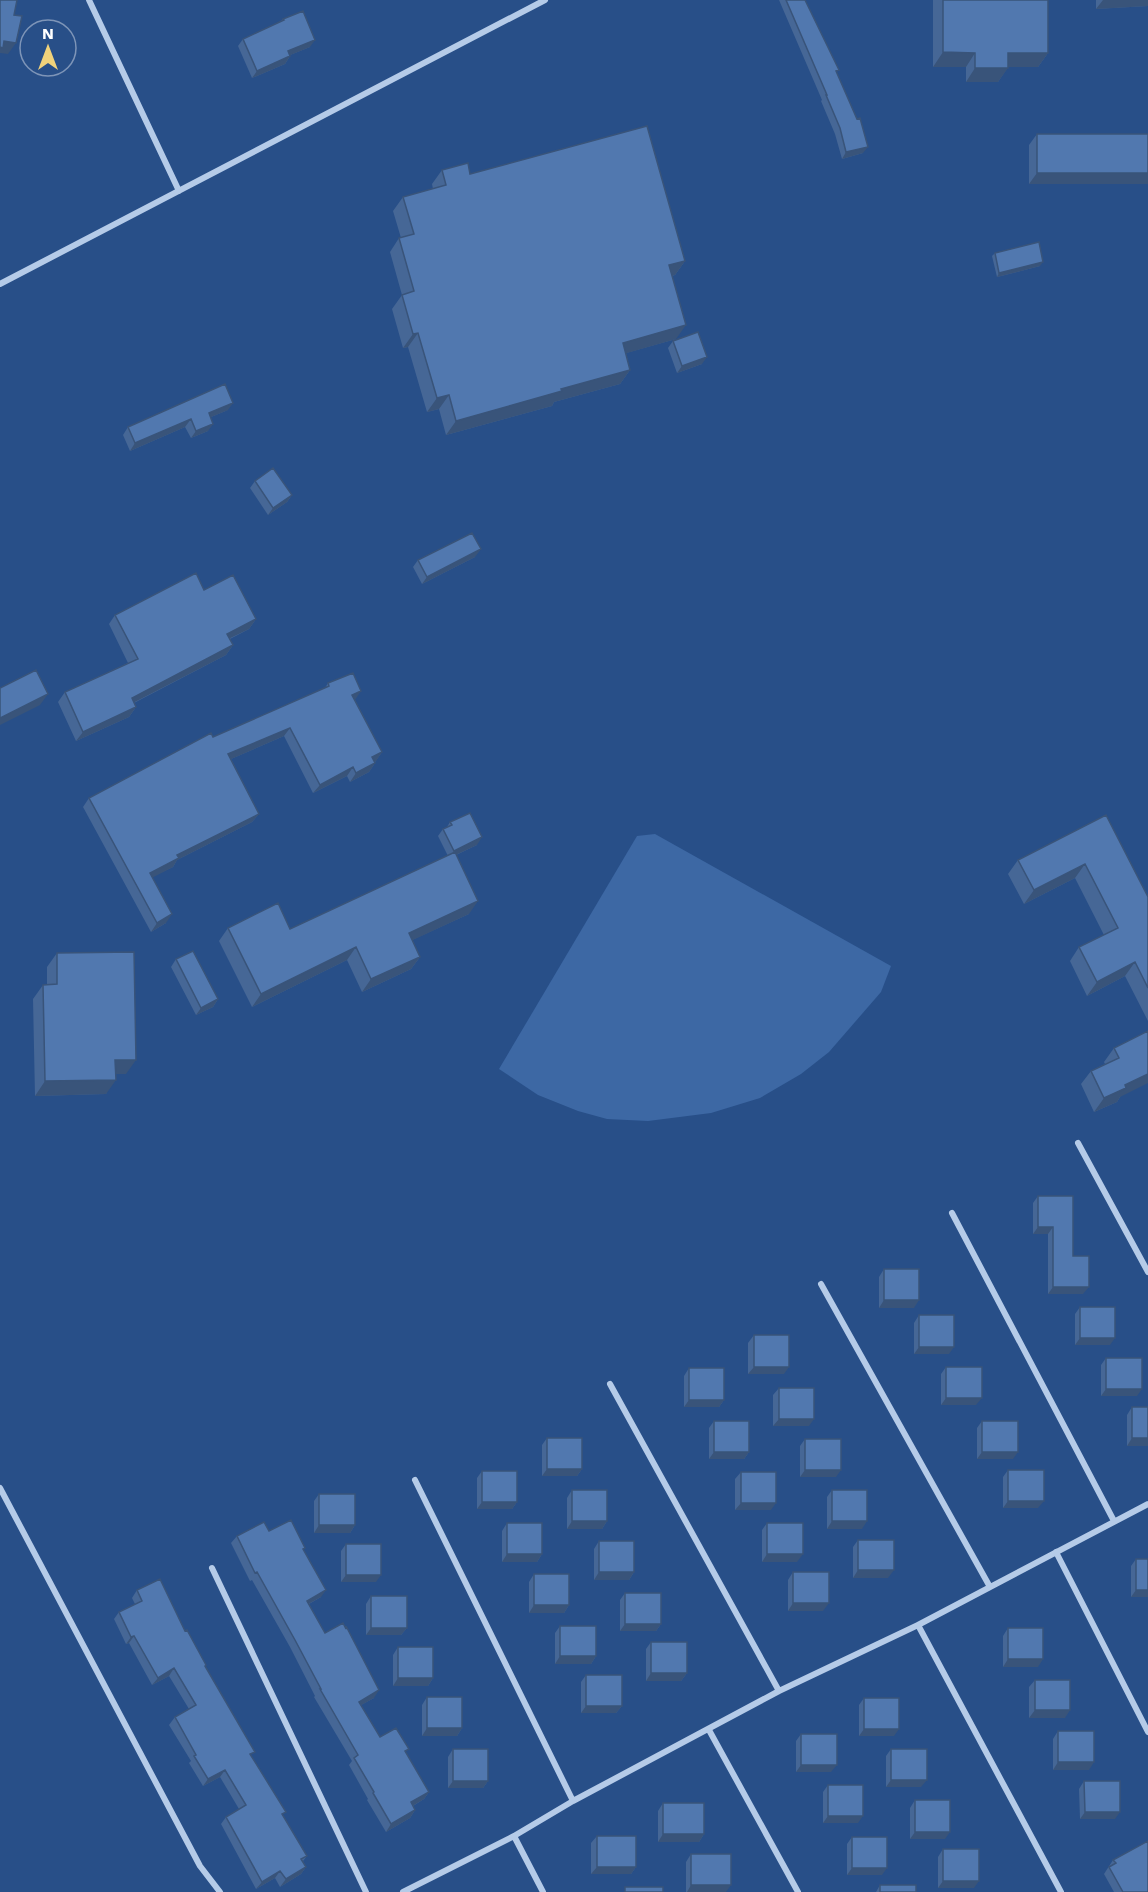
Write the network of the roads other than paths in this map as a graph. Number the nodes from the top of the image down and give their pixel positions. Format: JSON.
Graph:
{"nodes":[{"id":1,"x":89,"y":0,"type":"edge"},
{"id":2,"x":544,"y":0,"type":"edge"},
{"id":3,"x":534,"y":3,"type":"edge"},
{"id":4,"x":179,"y":191,"type":"junction"},
{"id":5,"x":0,"y":284,"type":"edge"},
{"id":6,"x":1078,"y":1143,"type":"dead end"},
{"id":7,"x":952,"y":1213,"type":"dead end"},
{"id":8,"x":1148,"y":1272,"type":"edge"},
{"id":9,"x":821,"y":1284,"type":"dead end"},
{"id":10,"x":610,"y":1384,"type":"dead end"},
{"id":11,"x":414,"y":1480,"type":"dead end"},
{"id":12,"x":0,"y":1488,"type":"edge"},
{"id":13,"x":1148,"y":1504,"type":"edge"},
{"id":14,"x":1114,"y":1521,"type":"junction"},
{"id":15,"x":1056,"y":1552,"type":"junction"},
{"id":16,"x":212,"y":1568,"type":"dead end"},
{"id":17,"x":990,"y":1587,"type":"junction"},
{"id":18,"x":918,"y":1625,"type":"junction"},
{"id":19,"x":779,"y":1691,"type":"junction"},
{"id":20,"x":709,"y":1730,"type":"junction"},
{"id":21,"x":1148,"y":1732,"type":"edge"},
{"id":22,"x":573,"y":1802,"type":"junction"},
{"id":23,"x":514,"y":1836,"type":"junction"},
{"id":24,"x":220,"y":1892,"type":"edge"},
{"id":25,"x":366,"y":1892,"type":"edge"},
{"id":26,"x":403,"y":1892,"type":"edge"},
{"id":27,"x":543,"y":1892,"type":"edge"},
{"id":28,"x":798,"y":1892,"type":"edge"},
{"id":29,"x":1061,"y":1892,"type":"edge"}],
"edges":[{"from":1,"to":4,"type":"street"},
{"from":2,"to":3,"type":"street"},
{"from":3,"to":4,"type":"street"},
{"from":4,"to":5,"type":"street"},
{"from":6,"to":8,"type":"street"},
{"from":7,"to":14,"type":"street"},
{"from":9,"to":17,"type":"street"},
{"from":10,"to":19,"type":"street"},
{"from":11,"to":22,"type":"street"},
{"from":12,"to":24,"type":"street"},
{"from":13,"to":14,"type":"street"},
{"from":14,"to":15,"type":"street"},
{"from":15,"to":17,"type":"street"},
{"from":15,"to":21,"type":"street"},
{"from":16,"to":25,"type":"street"},
{"from":17,"to":18,"type":"street"},
{"from":18,"to":19,"type":"street"},
{"from":18,"to":29,"type":"street"},
{"from":19,"to":20,"type":"street"},
{"from":20,"to":22,"type":"street"},
{"from":20,"to":28,"type":"street"},
{"from":22,"to":23,"type":"street"},
{"from":23,"to":26,"type":"street"},
{"from":23,"to":27,"type":"street"}]}
